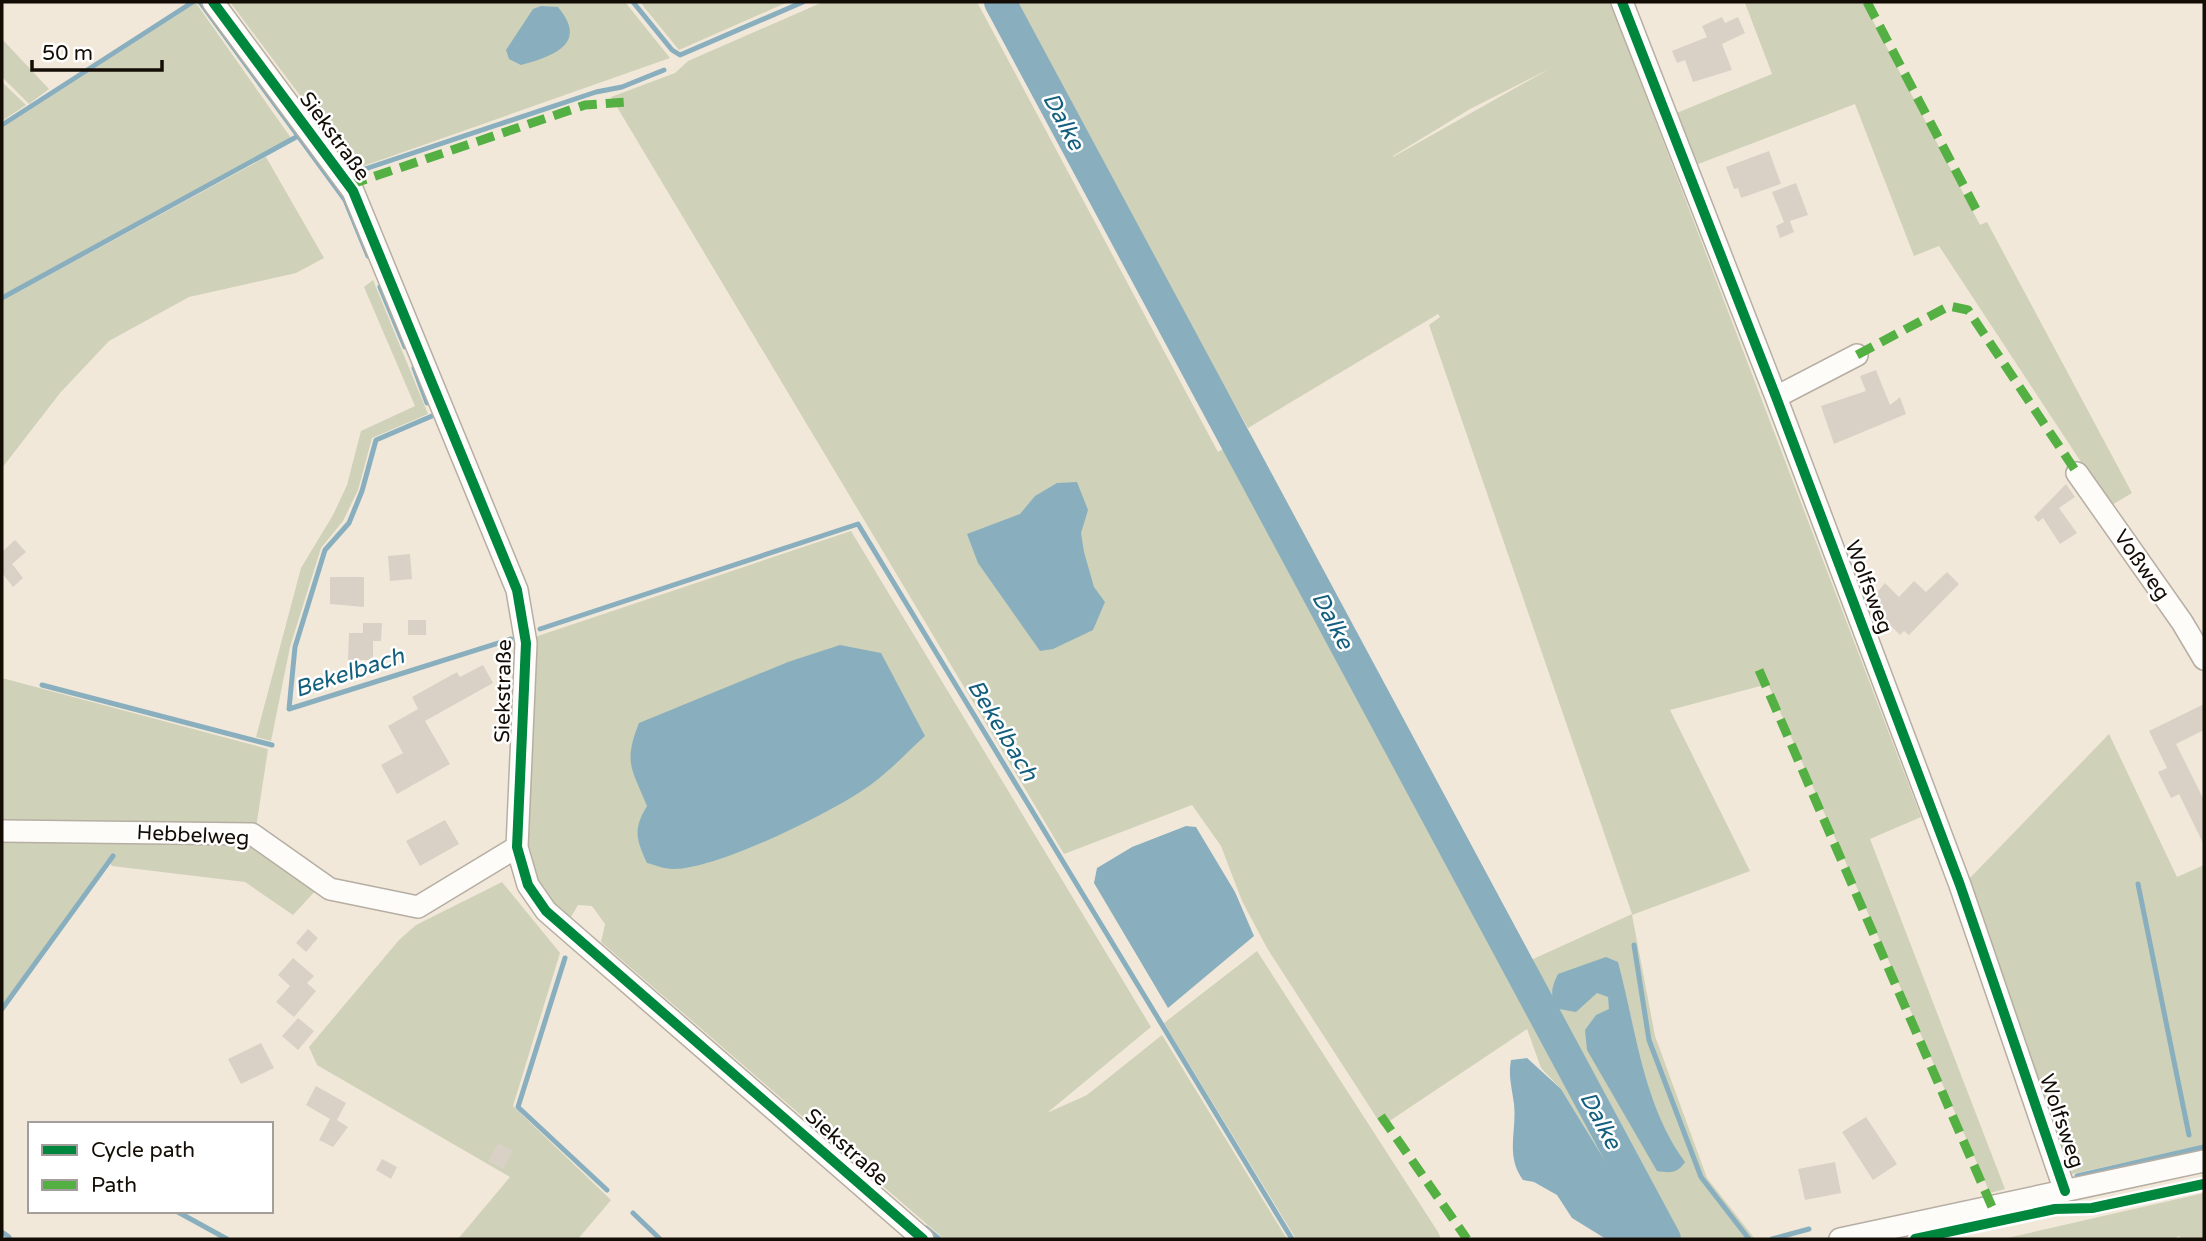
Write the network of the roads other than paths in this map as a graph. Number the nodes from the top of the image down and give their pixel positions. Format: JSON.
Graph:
{"nodes":[{"id":1,"x":213,"y":2,"type":"edge"},
{"id":2,"x":1622,"y":2,"type":"edge"},
{"id":3,"x":1857,"y":355,"type":"dead end"},
{"id":4,"x":1776,"y":397,"type":"junction"},
{"id":5,"x":2077,"y":473,"type":"dead end"},
{"id":6,"x":2204,"y":659,"type":"edge"},
{"id":7,"x":2,"y":831,"type":"edge"},
{"id":8,"x":517,"y":847,"type":"junction"},
{"id":9,"x":2204,"y":1161,"type":"edge"},
{"id":10,"x":2065,"y":1191,"type":"junction"},
{"id":11,"x":923,"y":1239,"type":"edge"},
{"id":12,"x":1840,"y":1239,"type":"edge"}],
"edges":[{"from":1,"to":8,"type":"street","name":"Siekstraße"},
{"from":2,"to":4,"type":"street","name":"Wolfsweg"},
{"from":3,"to":4,"type":"street"},
{"from":4,"to":10,"type":"street","name":"Wolfsweg"},
{"from":5,"to":6,"type":"street","name":"Voßweg"},
{"from":7,"to":8,"type":"street","name":"Hebbelweg"},
{"from":8,"to":11,"type":"street","name":"Siekstraße"},
{"from":9,"to":10,"type":"street"},
{"from":10,"to":12,"type":"street"}]}
